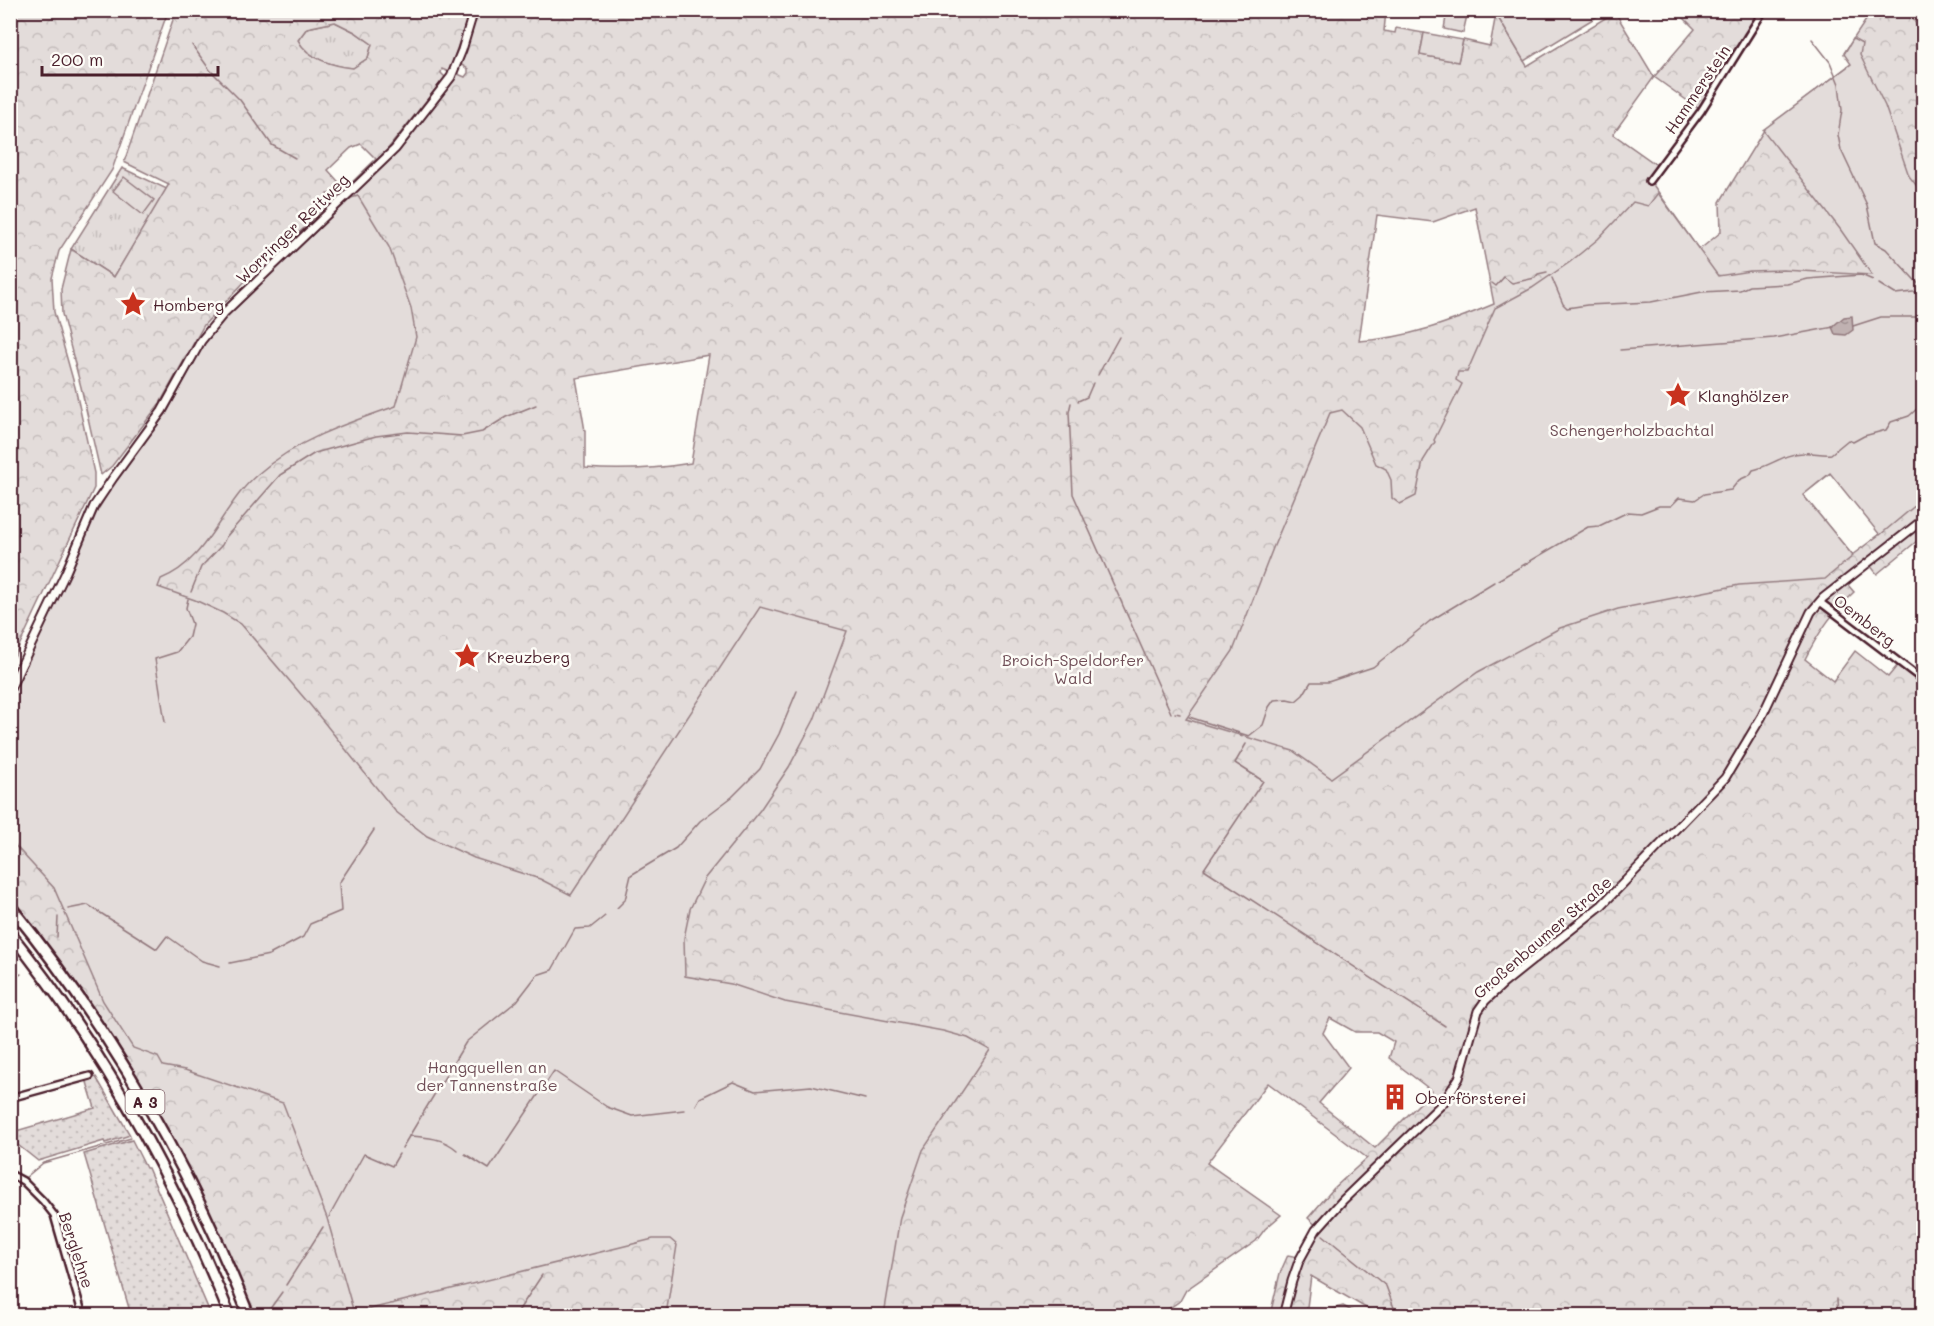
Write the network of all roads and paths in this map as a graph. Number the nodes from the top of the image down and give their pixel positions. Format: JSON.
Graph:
{"nodes":[{"id":1,"x":474,"y":10,"type":"edge"},
{"id":2,"x":1764,"y":10,"type":"edge"},
{"id":3,"x":1649,"y":181,"type":"dead end"},
{"id":4,"x":1923,"y":519,"type":"edge"},
{"id":5,"x":1820,"y":602,"type":"junction"},
{"id":6,"x":1923,"y":681,"type":"edge"},
{"id":7,"x":10,"y":689,"type":"edge"},
{"id":8,"x":10,"y":906,"type":"edge"},
{"id":9,"x":10,"y":933,"type":"edge"},
{"id":10,"x":90,"y":1076,"type":"dead end"},
{"id":11,"x":10,"y":1098,"type":"edge"},
{"id":12,"x":10,"y":1174,"type":"edge"},
{"id":13,"x":83,"y":1316,"type":"edge"},
{"id":14,"x":230,"y":1316,"type":"edge"},
{"id":15,"x":249,"y":1316,"type":"edge"},
{"id":16,"x":1283,"y":1316,"type":"edge"}],
"edges":[{"from":1,"to":7,"type":"street","name":"Worringer Reitweg"},
{"from":2,"to":3,"type":"street","name":"Hammerstein"},
{"from":4,"to":5,"type":"street","name":"Großenbaumer Straße"},
{"from":5,"to":6,"type":"street","name":"Oemberg"},
{"from":5,"to":16,"type":"street","name":"Großenbaumer Straße"},
{"from":8,"to":15,"type":"highway","number":"A 3"},
{"from":9,"to":14,"type":"highway","number":"A 3"},
{"from":10,"to":11,"type":"street"},
{"from":12,"to":13,"type":"street","name":"Berglehne"}]}
